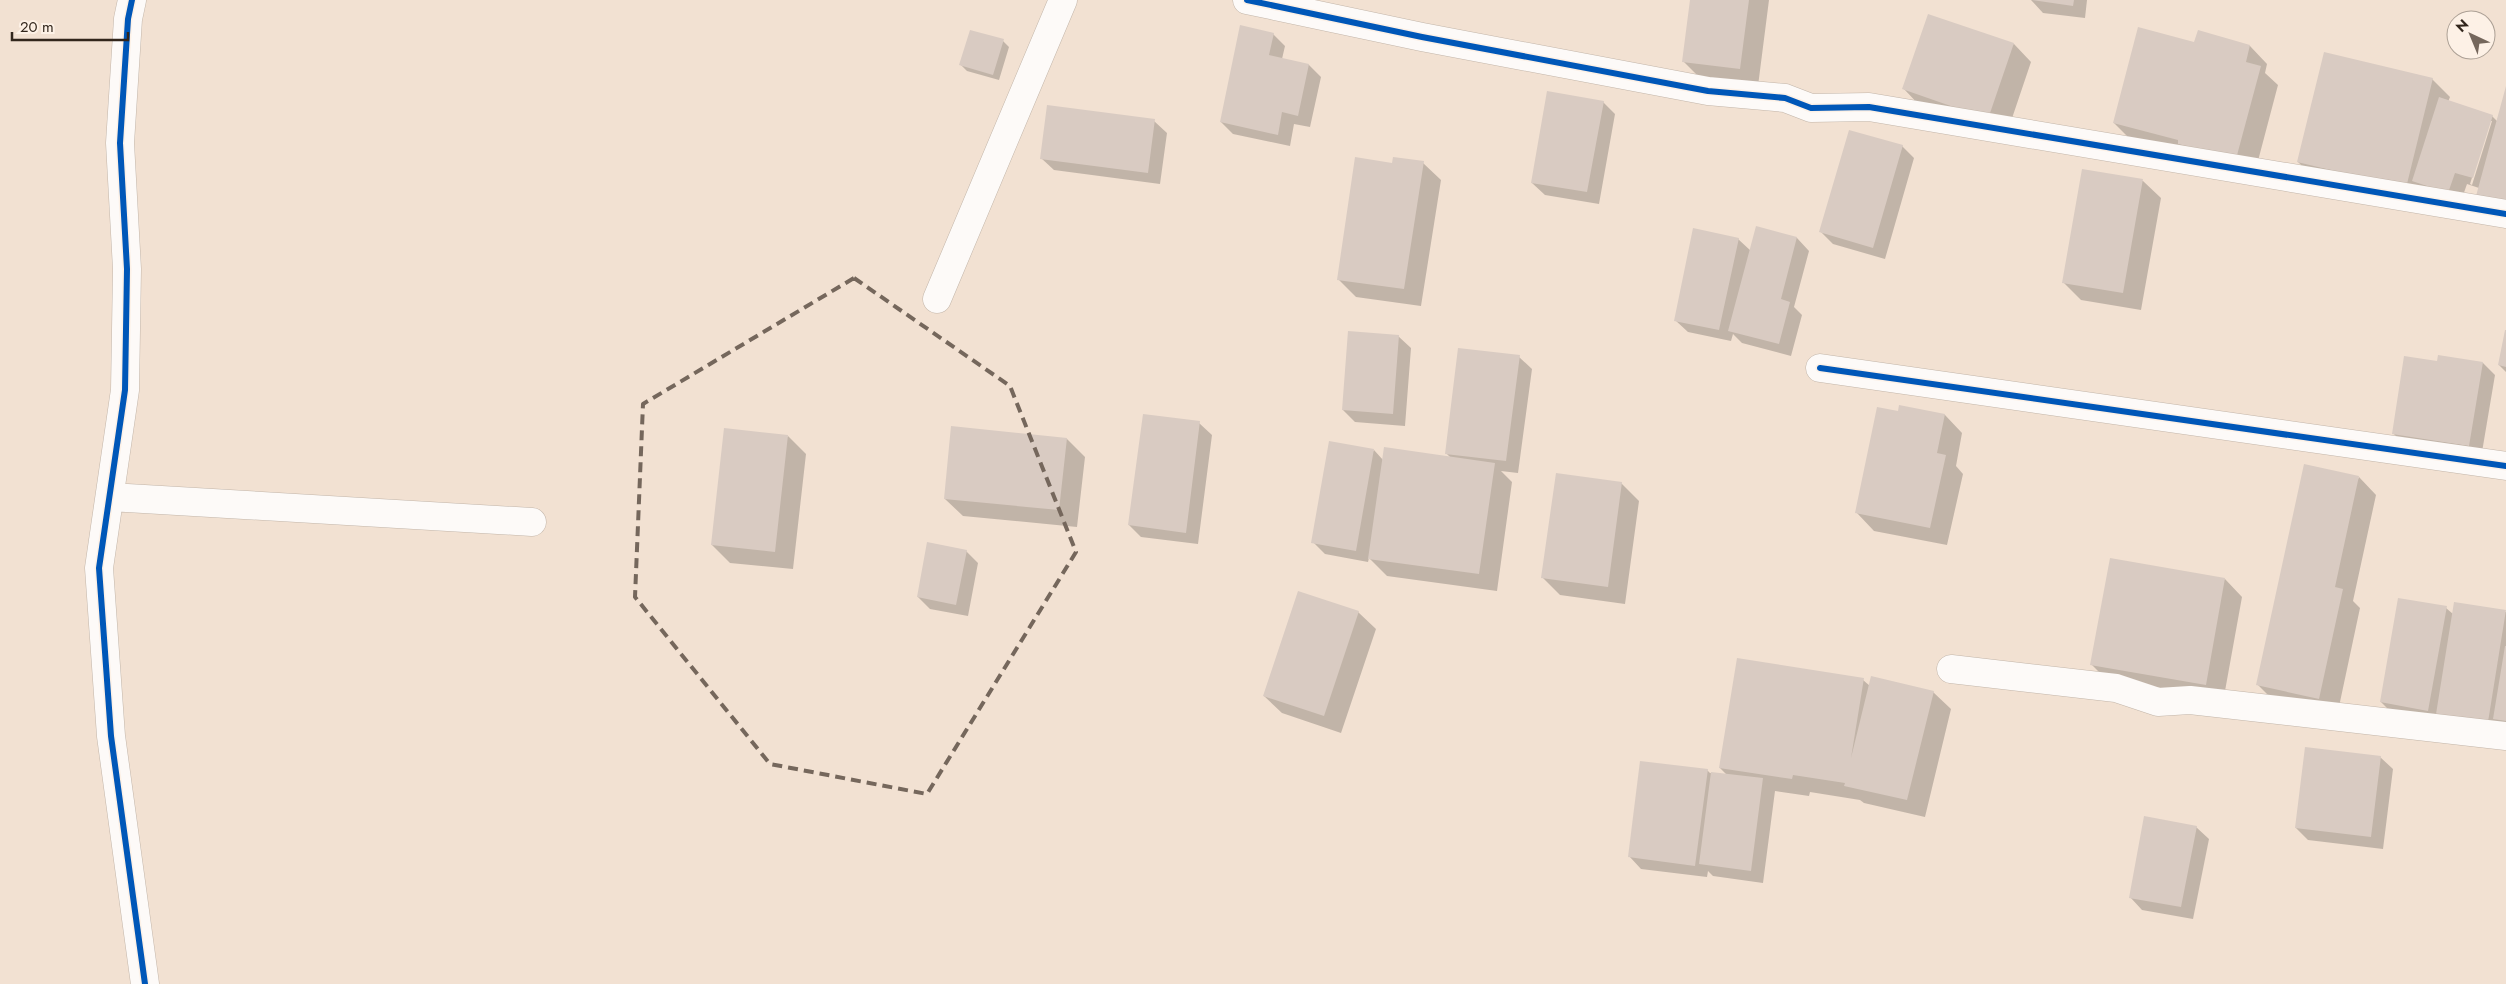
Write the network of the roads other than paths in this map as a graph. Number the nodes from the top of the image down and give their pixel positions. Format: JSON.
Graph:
{"nodes":[{"id":1,"x":132,"y":0,"type":"edge"},
{"id":2,"x":1064,"y":0,"type":"edge"},
{"id":3,"x":1247,"y":0,"type":"edge"},
{"id":4,"x":2506,"y":214,"type":"edge"},
{"id":5,"x":938,"y":299,"type":"dead end"},
{"id":6,"x":1820,"y":368,"type":"dead end"},
{"id":7,"x":2506,"y":466,"type":"edge"},
{"id":8,"x":110,"y":497,"type":"junction"},
{"id":9,"x":532,"y":522,"type":"dead end"},
{"id":10,"x":1951,"y":669,"type":"dead end"},
{"id":11,"x":2506,"y":736,"type":"edge"},
{"id":12,"x":145,"y":984,"type":"edge"}],
"edges":[{"from":1,"to":8,"type":"street"},
{"from":2,"to":5,"type":"street"},
{"from":3,"to":4,"type":"street"},
{"from":6,"to":7,"type":"street"},
{"from":8,"to":9,"type":"street"},
{"from":8,"to":12,"type":"street"},
{"from":10,"to":11,"type":"street"}]}
